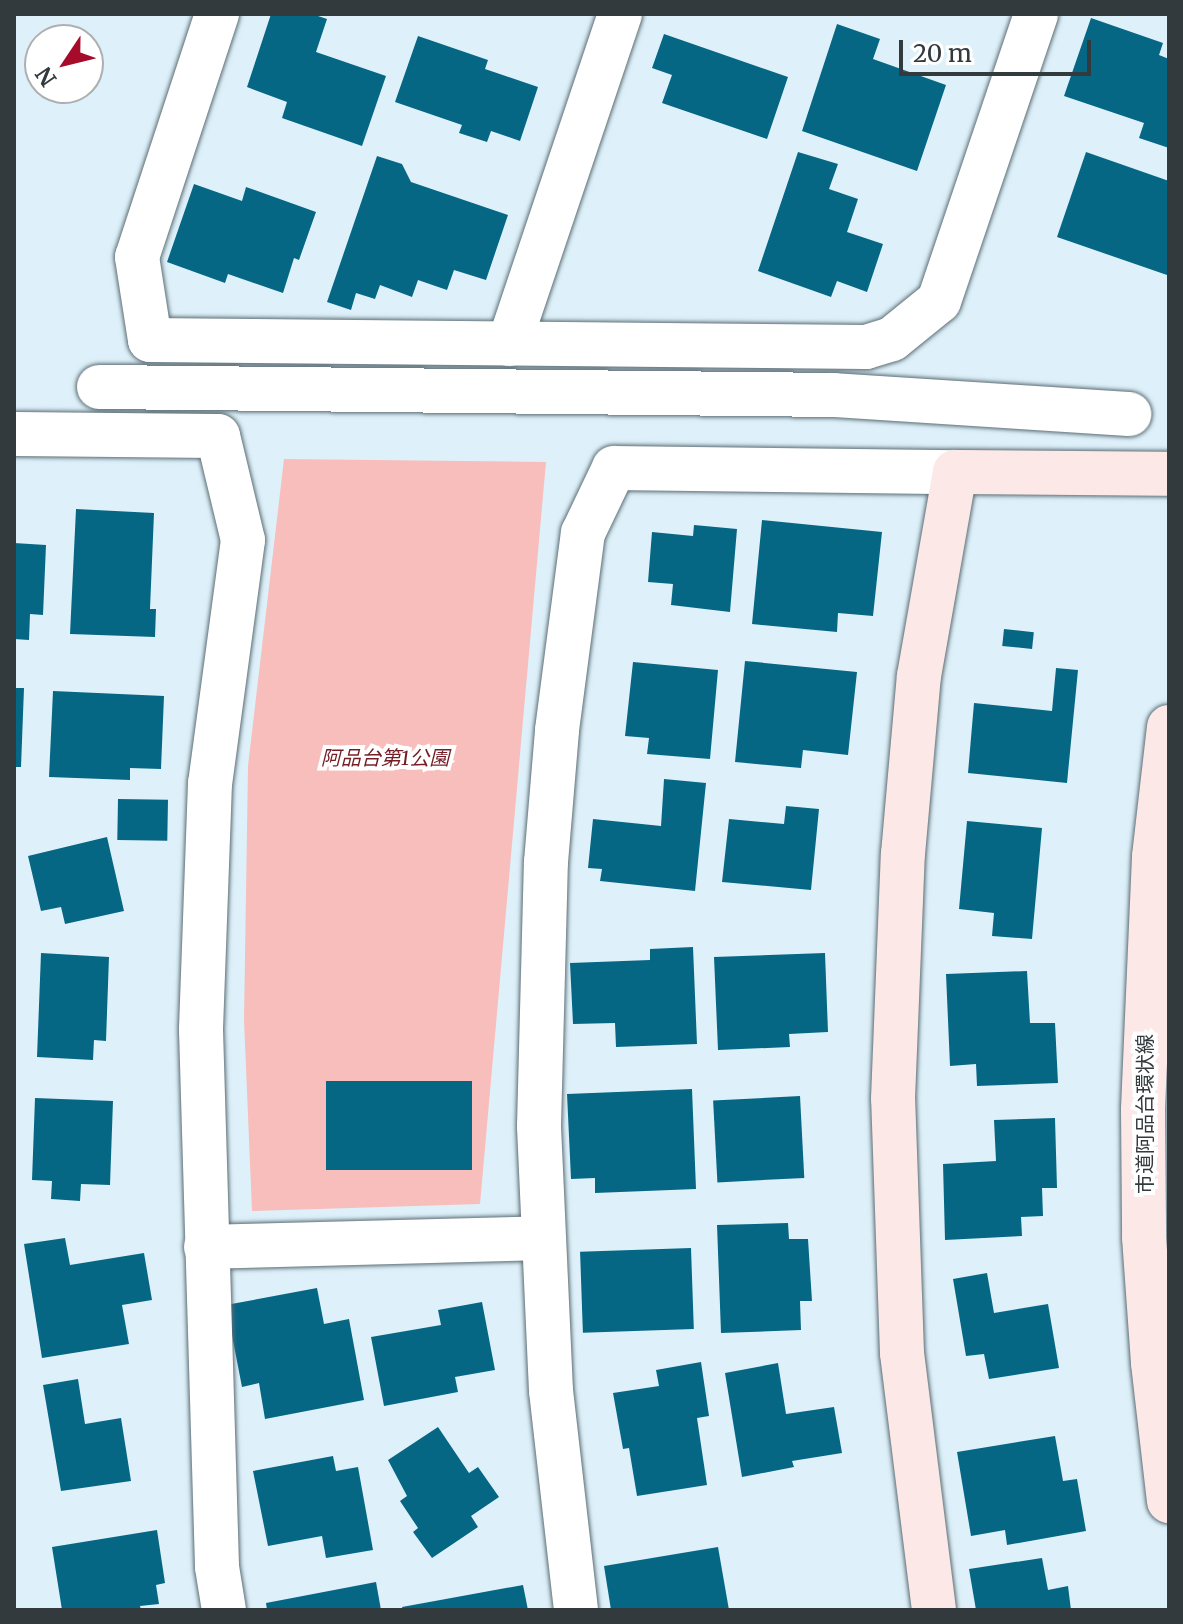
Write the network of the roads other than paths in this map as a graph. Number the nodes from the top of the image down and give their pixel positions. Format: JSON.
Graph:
{"nodes":[{"id":1,"x":217,"y":14,"type":"edge"},
{"id":2,"x":620,"y":14,"type":"edge"},
{"id":3,"x":1036,"y":14,"type":"edge"},
{"id":4,"x":509,"y":344,"type":"junction"},
{"id":5,"x":99,"y":387,"type":"dead end"},
{"id":6,"x":1129,"y":414,"type":"dead end"},
{"id":7,"x":14,"y":434,"type":"edge"},
{"id":8,"x":955,"y":472,"type":"junction"},
{"id":9,"x":1169,"y":474,"type":"edge"},
{"id":10,"x":1169,"y":727,"type":"edge"},
{"id":11,"x":542,"y":1238,"type":"junction"},
{"id":12,"x":206,"y":1247,"type":"junction"},
{"id":13,"x":1169,"y":1501,"type":"edge"},
{"id":14,"x":224,"y":1610,"type":"edge"},
{"id":15,"x":576,"y":1610,"type":"edge"},
{"id":16,"x":934,"y":1610,"type":"edge"}],
"edges":[{"from":1,"to":4,"type":"street"},
{"from":2,"to":4,"type":"street"},
{"from":3,"to":4,"type":"street"},
{"from":5,"to":6,"type":"street"},
{"from":7,"to":12,"type":"street"},
{"from":8,"to":9,"type":"street"},
{"from":8,"to":11,"type":"street"},
{"from":8,"to":16,"type":"street"},
{"from":10,"to":13,"type":"street","name":"市道阿品台環状線"},
{"from":11,"to":12,"type":"street"},
{"from":11,"to":15,"type":"street"},
{"from":12,"to":14,"type":"street"}]}
